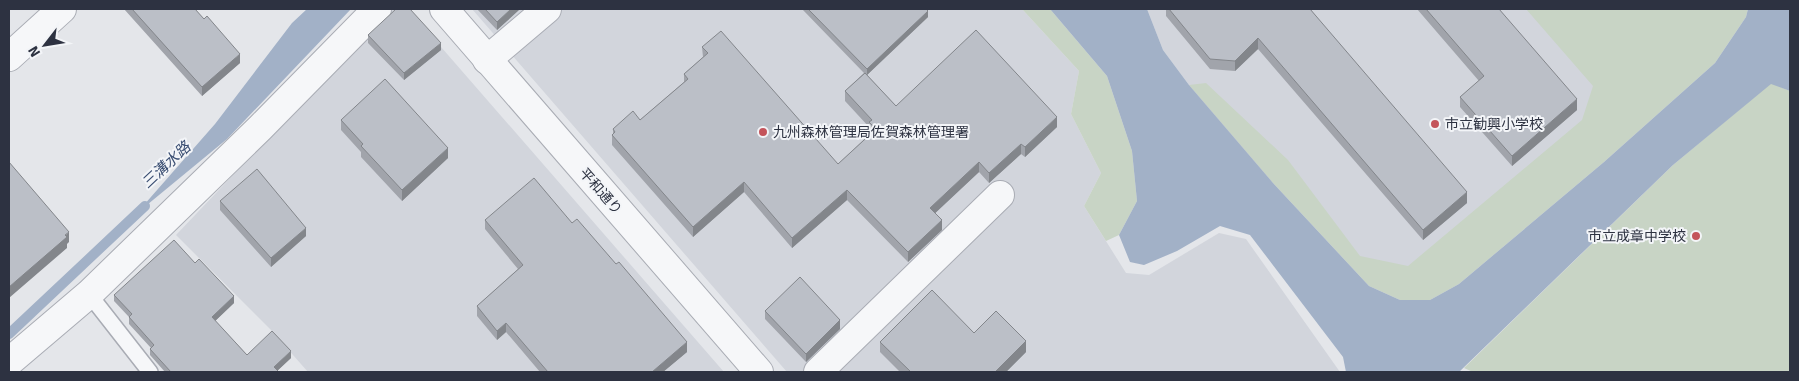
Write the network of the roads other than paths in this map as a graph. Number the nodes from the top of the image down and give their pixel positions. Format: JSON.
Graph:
{"nodes":[{"id":1,"x":62,"y":9,"type":"edge"},
{"id":2,"x":377,"y":9,"type":"edge"},
{"id":3,"x":444,"y":9,"type":"edge"},
{"id":4,"x":547,"y":9,"type":"edge"},
{"id":5,"x":9,"y":57,"type":"edge"},
{"id":6,"x":488,"y":60,"type":"junction"},
{"id":7,"x":1000,"y":195,"type":"dead end"},
{"id":8,"x":89,"y":294,"type":"junction"},
{"id":9,"x":9,"y":362,"type":"edge"},
{"id":10,"x":150,"y":372,"type":"edge"},
{"id":11,"x":759,"y":372,"type":"edge"},
{"id":12,"x":818,"y":372,"type":"edge"}],
"edges":[{"from":1,"to":5,"type":"street"},
{"from":2,"to":8,"type":"street"},
{"from":3,"to":6,"type":"street","name":"平和通り"},
{"from":4,"to":6,"type":"street"},
{"from":6,"to":11,"type":"street","name":"平和通り"},
{"from":7,"to":12,"type":"street"},
{"from":8,"to":9,"type":"street"},
{"from":8,"to":10,"type":"lane"}]}
